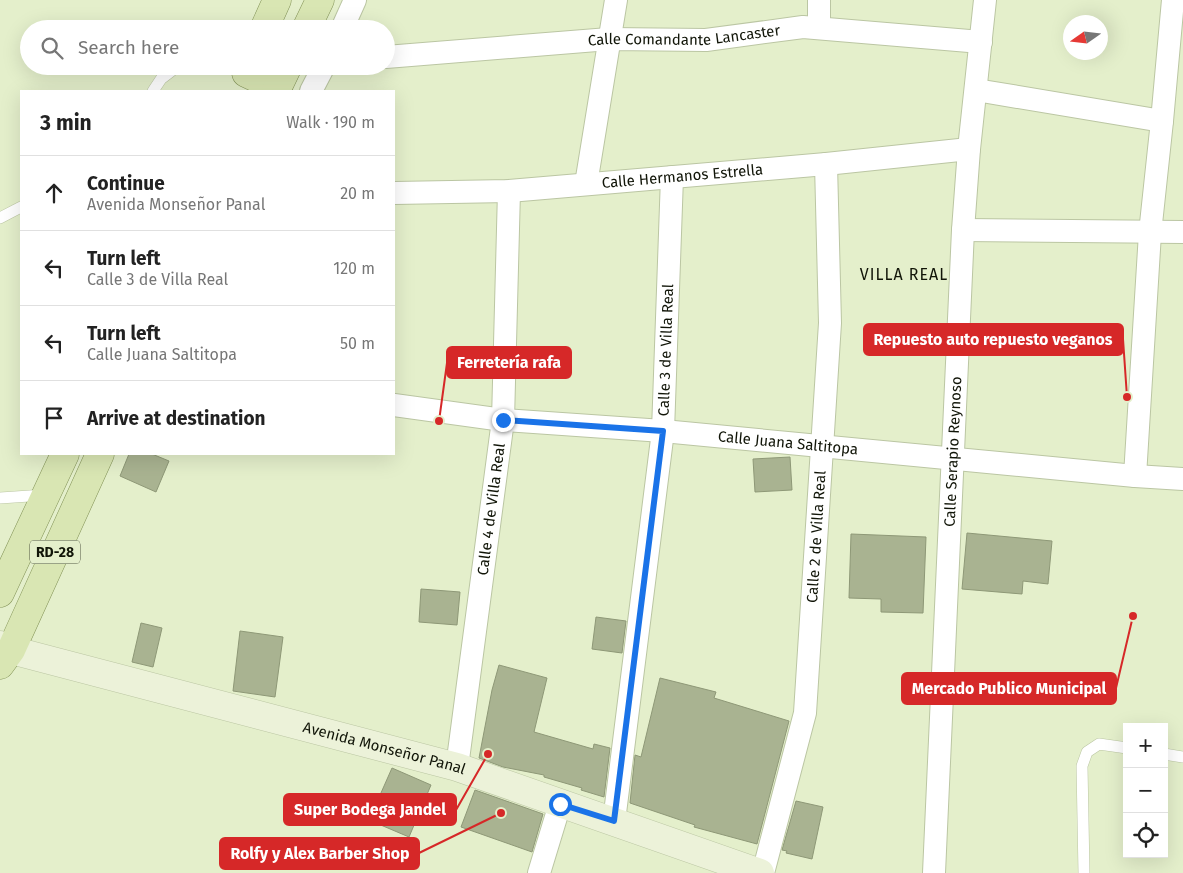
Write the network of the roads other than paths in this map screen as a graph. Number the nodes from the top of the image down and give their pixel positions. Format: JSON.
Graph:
{"nodes":[{"id":1,"x":277,"y":0,"type":"edge"},
{"id":2,"x":320,"y":0,"type":"edge"},
{"id":3,"x":355,"y":0,"type":"edge"},
{"id":4,"x":616,"y":0,"type":"edge"},
{"id":5,"x":819,"y":0,"type":"edge"},
{"id":6,"x":985,"y":0,"type":"edge"},
{"id":7,"x":1173,"y":0,"type":"edge"},
{"id":8,"x":268,"y":20,"type":"edge"},
{"id":9,"x":310,"y":20,"type":"edge"},
{"id":10,"x":346,"y":20,"type":"edge"},
{"id":11,"x":819,"y":28,"type":"junction"},
{"id":12,"x":609,"y":39,"type":"junction"},
{"id":13,"x":980,"y":42,"type":"junction"},
{"id":14,"x":395,"y":55,"type":"edge"},
{"id":15,"x":166,"y":75,"type":"edge"},
{"id":16,"x":242,"y":75,"type":"edge"},
{"id":17,"x":319,"y":75,"type":"edge"},
{"id":18,"x":281,"y":82,"type":"edge"},
{"id":19,"x":155,"y":90,"type":"edge"},
{"id":20,"x":312,"y":90,"type":"edge"},
{"id":21,"x":976,"y":90,"type":"junction"},
{"id":22,"x":1162,"y":121,"type":"junction"},
{"id":23,"x":969,"y":148,"type":"junction"},
{"id":24,"x":826,"y":164,"type":"junction"},
{"id":25,"x":672,"y":177,"type":"junction"},
{"id":26,"x":586,"y":184,"type":"junction"},
{"id":27,"x":509,"y":191,"type":"junction"},
{"id":28,"x":395,"y":193,"type":"edge"},
{"id":29,"x":20,"y":208,"type":"edge"},
{"id":30,"x":0,"y":218,"type":"edge"},
{"id":31,"x":963,"y":230,"type":"junction"},
{"id":32,"x":1183,"y":232,"type":"edge"},
{"id":33,"x":1150,"y":233,"type":"junction"},
{"id":34,"x":395,"y":405,"type":"edge"},
{"id":35,"x":503,"y":420,"type":"junction"},
{"id":36,"x":663,"y":431,"type":"junction"},
{"id":37,"x":822,"y":447,"type":"junction"},
{"id":38,"x":65,"y":455,"type":"edge"},
{"id":39,"x":100,"y":455,"type":"edge"},
{"id":40,"x":952,"y":459,"type":"junction"},
{"id":41,"x":1135,"y":476,"type":"junction"},
{"id":42,"x":1183,"y":479,"type":"edge"},
{"id":43,"x":46,"y":495,"type":"junction"},
{"id":44,"x":0,"y":498,"type":"edge"},
{"id":45,"x":0,"y":593,"type":"edge"},
{"id":46,"x":4,"y":654,"type":"edge"},
{"id":47,"x":1123,"y":747,"type":"edge"},
{"id":48,"x":1168,"y":755,"type":"edge"},
{"id":49,"x":1183,"y":757,"type":"edge"},
{"id":50,"x":457,"y":767,"type":"junction"},
{"id":51,"x":560,"y":804,"type":"junction"},
{"id":52,"x":614,"y":821,"type":"junction"},
{"id":53,"x":539,"y":873,"type":"edge"},
{"id":54,"x":762,"y":873,"type":"edge"},
{"id":55,"x":934,"y":873,"type":"edge"},
{"id":56,"x":1084,"y":873,"type":"edge"}],
"edges":[{"from":1,"to":8,"type":"main road"},
{"from":2,"to":9,"type":"main road"},
{"from":3,"to":10,"type":"street"},
{"from":4,"to":12,"type":"street"},
{"from":5,"to":11,"type":"street"},
{"from":6,"to":13,"type":"street","name":"Calle Serapio Reynoso"},
{"from":7,"to":22,"type":"street"},
{"from":11,"to":12,"type":"street","name":"Calle Comandante Lancaster"},
{"from":11,"to":13,"type":"street","name":"Calle Comandante Lancaster"},
{"from":12,"to":14,"type":"street","name":"Calle Comandante Lancaster"},
{"from":12,"to":26,"type":"street"},
{"from":13,"to":21,"type":"street","name":"Calle Serapio Reynoso"},
{"from":15,"to":19,"type":"lane"},
{"from":16,"to":18,"type":"main road"},
{"from":17,"to":20,"type":"street"},
{"from":21,"to":22,"type":"street"},
{"from":21,"to":23,"type":"street","name":"Calle Serapio Reynoso"},
{"from":22,"to":33,"type":"street"},
{"from":23,"to":24,"type":"street","name":"Calle Hermanos Estrella"},
{"from":23,"to":31,"type":"street","name":"Calle Serapio Reynoso"},
{"from":24,"to":25,"type":"street","name":"Calle Hermanos Estrella"},
{"from":24,"to":37,"type":"street","name":"Calle 2 de Villa Real"},
{"from":25,"to":26,"type":"street","name":"Calle Hermanos Estrella"},
{"from":25,"to":36,"type":"street","name":"Calle 3 de Villa Real"},
{"from":26,"to":27,"type":"street","name":"Calle Hermanos Estrella"},
{"from":27,"to":28,"type":"street","name":"Calle Hermanos Estrella"},
{"from":27,"to":35,"type":"street","name":"Calle 4 de Villa Real"},
{"from":29,"to":30,"type":"lane"},
{"from":31,"to":33,"type":"street"},
{"from":31,"to":40,"type":"street","name":"Calle Serapio Reynoso"},
{"from":32,"to":33,"type":"street"},
{"from":33,"to":41,"type":"street"},
{"from":34,"to":35,"type":"street","name":"Calle Juana Saltitopa"},
{"from":35,"to":36,"type":"street","name":"Calle Juana Saltitopa"},
{"from":35,"to":50,"type":"street","name":"Calle 4 de Villa Real"},
{"from":36,"to":37,"type":"street","name":"Calle Juana Saltitopa"},
{"from":36,"to":52,"type":"street","name":"Calle 3 de Villa Real"},
{"from":37,"to":40,"type":"street","name":"Calle Juana Saltitopa"},
{"from":37,"to":54,"type":"street","name":"Calle 2 de Villa Real"},
{"from":38,"to":43,"type":"main road","number":"RD-28"},
{"from":39,"to":46,"type":"main road","number":"RD-28"},
{"from":40,"to":41,"type":"street","name":"Calle Juana Saltitopa"},
{"from":40,"to":55,"type":"street","name":"Calle Serapio Reynoso"},
{"from":41,"to":42,"type":"street","name":"Calle Juana Saltitopa"},
{"from":43,"to":44,"type":"lane"},
{"from":43,"to":45,"type":"main road","number":"RD-28"},
{"from":46,"to":50,"type":"main road","name":"Avenida Monseñor Panal"},
{"from":47,"to":56,"type":"lane"},
{"from":48,"to":49,"type":"lane"},
{"from":50,"to":51,"type":"main road","name":"Avenida Monseñor Panal"},
{"from":51,"to":52,"type":"main road","name":"Avenida Monseñor Panal"},
{"from":51,"to":53,"type":"street"},
{"from":52,"to":54,"type":"main road","name":"Avenida Monseñor Panal"}]}
